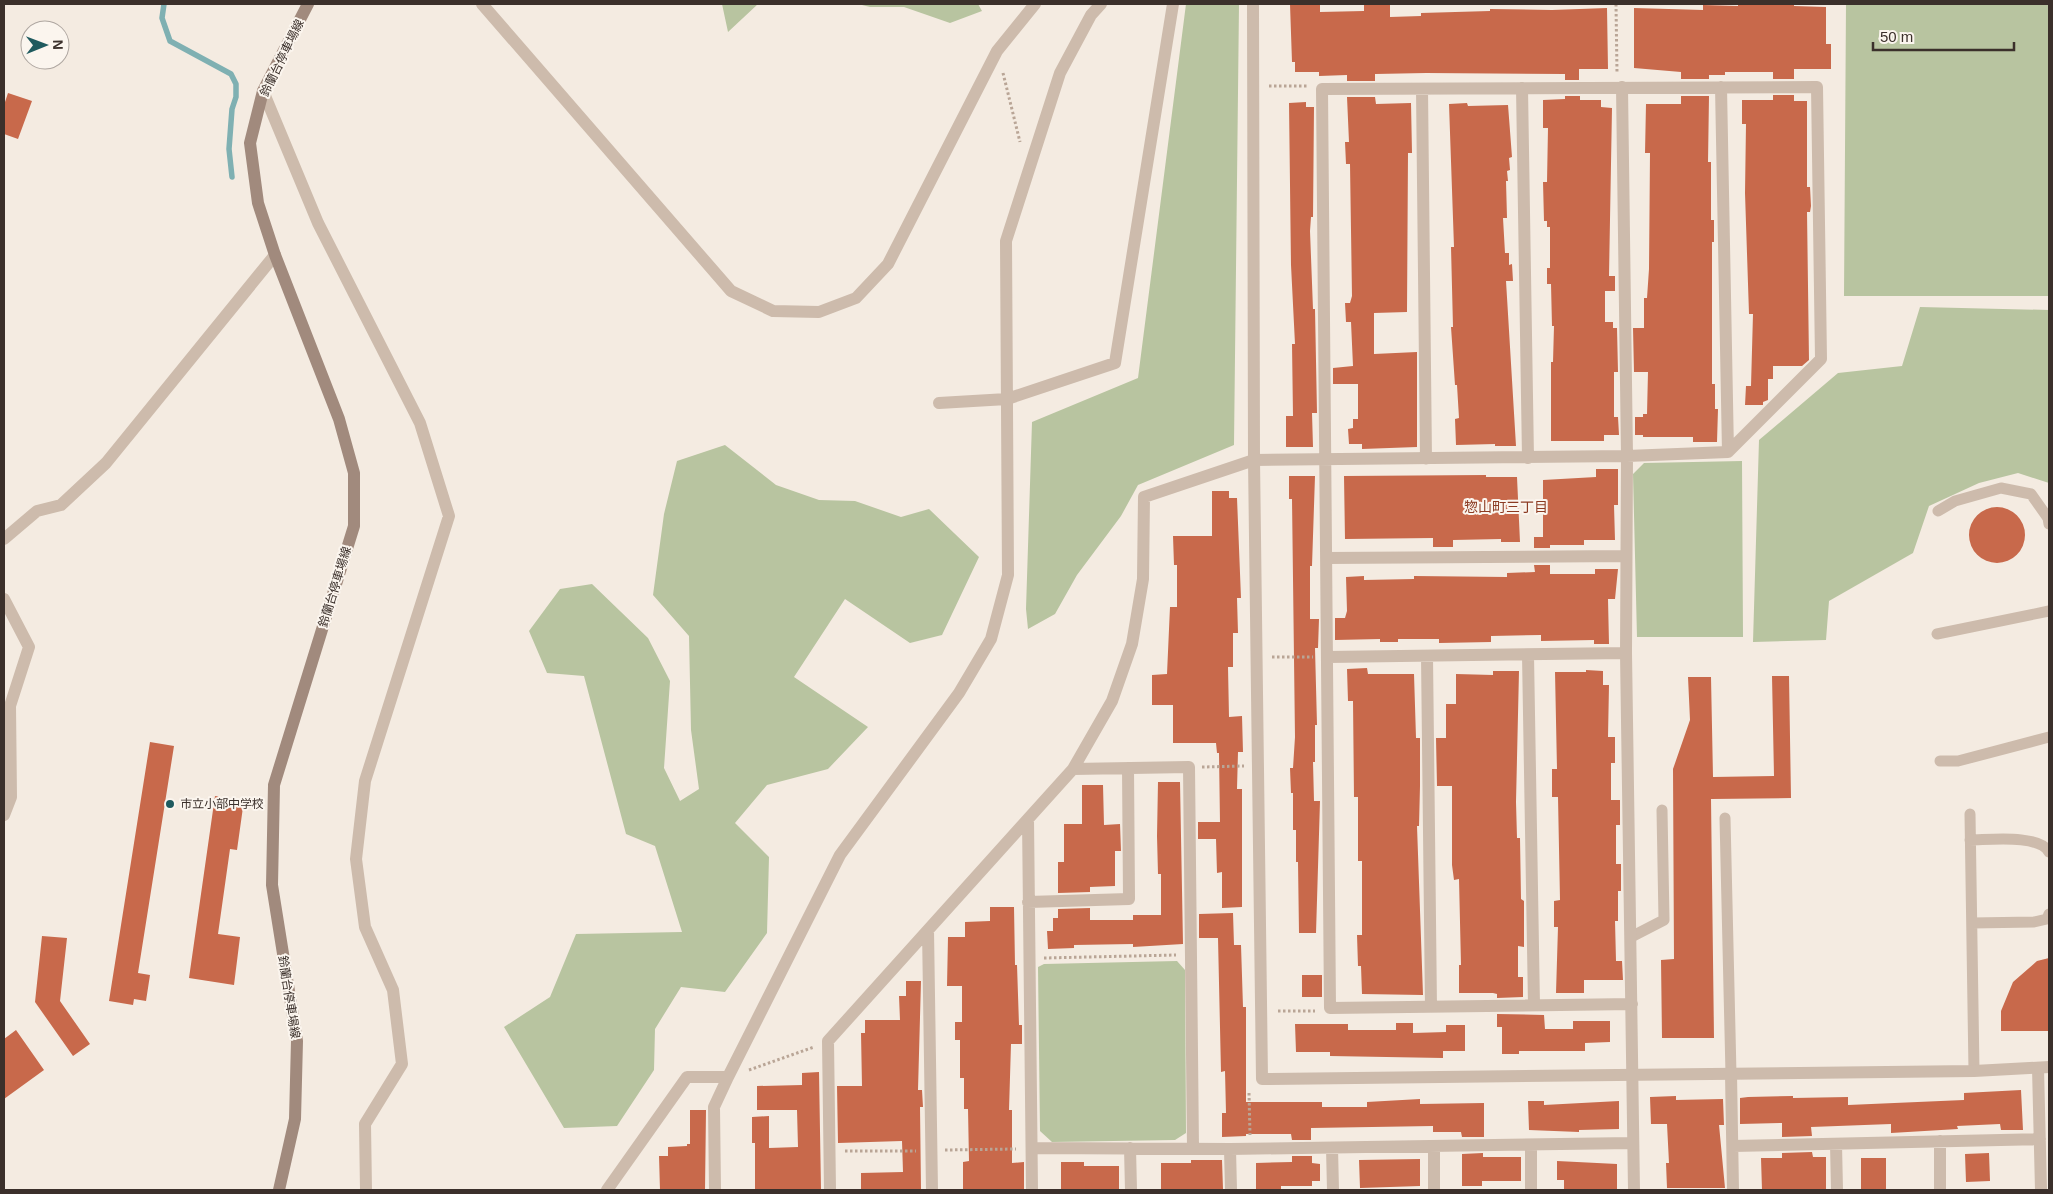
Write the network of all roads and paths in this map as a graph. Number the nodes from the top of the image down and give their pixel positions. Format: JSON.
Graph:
{"nodes":[{"id":1,"x":308,"y":4,"type":"edge"},
{"id":2,"x":482,"y":4,"type":"edge"},
{"id":3,"x":1035,"y":4,"type":"edge"},
{"id":4,"x":1101,"y":4,"type":"edge"},
{"id":5,"x":1173,"y":4,"type":"edge"},
{"id":6,"x":1253,"y":4,"type":"edge"},
{"id":7,"x":1616,"y":4,"type":"edge"},
{"id":8,"x":997,"y":51,"type":"junction"},
{"id":9,"x":1269,"y":86,"type":"dead end"},
{"id":10,"x":1622,"y":87,"type":"junction"},
{"id":11,"x":1722,"y":87,"type":"junction"},
{"id":12,"x":1522,"y":88,"type":"junction"},
{"id":13,"x":1322,"y":89,"type":"junction"},
{"id":14,"x":1422,"y":89,"type":"junction"},
{"id":15,"x":263,"y":92,"type":"junction"},
{"id":16,"x":1021,"y":143,"type":"dead end"},
{"id":17,"x":275,"y":255,"type":"junction"},
{"id":18,"x":1007,"y":399,"type":"junction"},
{"id":19,"x":940,"y":403,"type":"dead end"},
{"id":20,"x":1728,"y":452,"type":"junction"},
{"id":21,"x":1627,"y":456,"type":"junction"},
{"id":22,"x":1528,"y":458,"type":"junction"},
{"id":23,"x":1426,"y":459,"type":"junction"},
{"id":24,"x":1254,"y":460,"type":"junction"},
{"id":25,"x":1326,"y":460,"type":"junction"},
{"id":26,"x":1938,"y":511,"type":"dead end"},
{"id":27,"x":2049,"y":524,"type":"edge"},
{"id":28,"x":4,"y":539,"type":"edge"},
{"id":29,"x":1626,"y":556,"type":"junction"},
{"id":30,"x":1327,"y":558,"type":"junction"},
{"id":31,"x":4,"y":599,"type":"edge"},
{"id":32,"x":2049,"y":611,"type":"edge"},
{"id":33,"x":1937,"y":634,"type":"dead end"},
{"id":34,"x":1626,"y":653,"type":"junction"},
{"id":35,"x":1528,"y":654,"type":"junction"},
{"id":36,"x":1427,"y":656,"type":"junction"},
{"id":37,"x":1328,"y":657,"type":"junction"},
{"id":38,"x":1271,"y":658,"type":"dead end"},
{"id":39,"x":2049,"y":737,"type":"edge"},
{"id":40,"x":1940,"y":761,"type":"dead end"},
{"id":41,"x":1258,"y":765,"type":"junction"},
{"id":42,"x":1189,"y":767,"type":"junction"},
{"id":43,"x":1128,"y":768,"type":"junction"},
{"id":44,"x":1073,"y":769,"type":"junction"},
{"id":45,"x":1662,"y":810,"type":"dead end"},
{"id":46,"x":1970,"y":814,"type":"dead end"},
{"id":47,"x":4,"y":815,"type":"edge"},
{"id":48,"x":1725,"y":818,"type":"dead end"},
{"id":49,"x":1028,"y":819,"type":"junction"},
{"id":50,"x":1970,"y":840,"type":"junction"},
{"id":51,"x":2049,"y":852,"type":"edge"},
{"id":52,"x":1028,"y":902,"type":"junction"},
{"id":53,"x":2049,"y":914,"type":"edge"},
{"id":54,"x":1972,"y":923,"type":"junction"},
{"id":55,"x":928,"y":930,"type":"junction"},
{"id":56,"x":1631,"y":937,"type":"junction"},
{"id":57,"x":1191,"y":954,"type":"junction"},
{"id":58,"x":1029,"y":959,"type":"junction"},
{"id":59,"x":1632,"y":1004,"type":"junction"},
{"id":60,"x":1534,"y":1005,"type":"junction"},
{"id":61,"x":1431,"y":1006,"type":"junction"},
{"id":62,"x":1330,"y":1008,"type":"junction"},
{"id":63,"x":1278,"y":1011,"type":"dead end"},
{"id":64,"x":828,"y":1041,"type":"junction"},
{"id":65,"x":2044,"y":1067,"type":"edge"},
{"id":66,"x":1974,"y":1071,"type":"junction"},
{"id":67,"x":1731,"y":1074,"type":"junction"},
{"id":68,"x":728,"y":1076,"type":"junction"},
{"id":69,"x":1632,"y":1076,"type":"junction"},
{"id":70,"x":1249,"y":1093,"type":"dead end"},
{"id":71,"x":2040,"y":1138,"type":"junction"},
{"id":72,"x":1940,"y":1141,"type":"junction"},
{"id":73,"x":1633,"y":1143,"type":"junction"},
{"id":74,"x":1836,"y":1144,"type":"junction"},
{"id":75,"x":1531,"y":1145,"type":"junction"},
{"id":76,"x":1434,"y":1146,"type":"junction"},
{"id":77,"x":1733,"y":1146,"type":"junction"},
{"id":78,"x":1032,"y":1148,"type":"junction"},
{"id":79,"x":1130,"y":1148,"type":"junction"},
{"id":80,"x":1193,"y":1148,"type":"junction"},
{"id":81,"x":1250,"y":1148,"type":"junction"},
{"id":82,"x":1332,"y":1148,"type":"junction"},
{"id":83,"x":1230,"y":1149,"type":"junction"},
{"id":84,"x":279,"y":1190,"type":"edge"},
{"id":85,"x":366,"y":1190,"type":"edge"},
{"id":86,"x":607,"y":1190,"type":"edge"},
{"id":87,"x":715,"y":1190,"type":"edge"},
{"id":88,"x":830,"y":1190,"type":"edge"},
{"id":89,"x":932,"y":1190,"type":"edge"},
{"id":90,"x":1032,"y":1190,"type":"edge"},
{"id":91,"x":1131,"y":1190,"type":"edge"},
{"id":92,"x":1231,"y":1190,"type":"edge"},
{"id":93,"x":1333,"y":1190,"type":"edge"},
{"id":94,"x":1434,"y":1190,"type":"edge"},
{"id":95,"x":1531,"y":1190,"type":"edge"},
{"id":96,"x":1634,"y":1190,"type":"edge"},
{"id":97,"x":1733,"y":1190,"type":"edge"},
{"id":98,"x":1837,"y":1190,"type":"edge"},
{"id":99,"x":1940,"y":1190,"type":"edge"},
{"id":100,"x":2041,"y":1190,"type":"edge"}],
"edges":[{"from":1,"to":15,"type":"main road","name":"鈴蘭台停車場線"},
{"from":2,"to":8,"type":"street"},
{"from":3,"to":8,"type":"street"},
{"from":4,"to":18,"type":"street"},
{"from":5,"to":18,"type":"street"},
{"from":6,"to":24,"type":"street"},
{"from":7,"to":10,"type":"path"},
{"from":8,"to":16,"type":"path"},
{"from":9,"to":13,"type":"path"},
{"from":10,"to":11,"type":"street"},
{"from":10,"to":12,"type":"street"},
{"from":10,"to":21,"type":"street"},
{"from":11,"to":20,"type":"street"},
{"from":11,"to":20,"type":"street"},
{"from":12,"to":14,"type":"street"},
{"from":12,"to":22,"type":"street"},
{"from":13,"to":14,"type":"street"},
{"from":13,"to":25,"type":"street"},
{"from":14,"to":23,"type":"street"},
{"from":15,"to":17,"type":"main road","name":"鈴蘭台停車場線"},
{"from":15,"to":85,"type":"street"},
{"from":17,"to":28,"type":"street"},
{"from":17,"to":84,"type":"main road","name":"鈴蘭台停車場線"},
{"from":18,"to":19,"type":"street"},
{"from":18,"to":68,"type":"street"},
{"from":20,"to":21,"type":"street"},
{"from":21,"to":22,"type":"street"},
{"from":21,"to":29,"type":"street"},
{"from":22,"to":23,"type":"street"},
{"from":23,"to":25,"type":"street"},
{"from":24,"to":25,"type":"street"},
{"from":24,"to":41,"type":"street"},
{"from":24,"to":44,"type":"street"},
{"from":25,"to":30,"type":"street"},
{"from":26,"to":27,"type":"lane"},
{"from":29,"to":30,"type":"street"},
{"from":29,"to":34,"type":"street"},
{"from":30,"to":37,"type":"street"},
{"from":31,"to":47,"type":"street"},
{"from":32,"to":33,"type":"lane"},
{"from":34,"to":35,"type":"street"},
{"from":34,"to":56,"type":"street"},
{"from":35,"to":36,"type":"street"},
{"from":35,"to":60,"type":"street"},
{"from":36,"to":37,"type":"street"},
{"from":36,"to":61,"type":"street"},
{"from":37,"to":38,"type":"path"},
{"from":37,"to":62,"type":"street"},
{"from":39,"to":40,"type":"lane"},
{"from":41,"to":42,"type":"path"},
{"from":41,"to":69,"type":"street"},
{"from":42,"to":43,"type":"street"},
{"from":42,"to":57,"type":"street"},
{"from":43,"to":44,"type":"street"},
{"from":43,"to":52,"type":"street"},
{"from":44,"to":49,"type":"street"},
{"from":45,"to":56,"type":"lane"},
{"from":46,"to":50,"type":"lane"},
{"from":48,"to":67,"type":"lane"},
{"from":49,"to":52,"type":"street"},
{"from":49,"to":55,"type":"street"},
{"from":50,"to":51,"type":"lane"},
{"from":50,"to":54,"type":"lane"},
{"from":52,"to":58,"type":"street"},
{"from":53,"to":54,"type":"lane"},
{"from":54,"to":66,"type":"lane"},
{"from":55,"to":64,"type":"street"},
{"from":55,"to":89,"type":"street"},
{"from":56,"to":59,"type":"street"},
{"from":57,"to":58,"type":"path"},
{"from":57,"to":80,"type":"street"},
{"from":58,"to":78,"type":"street"},
{"from":59,"to":60,"type":"street"},
{"from":59,"to":69,"type":"street"},
{"from":60,"to":61,"type":"street"},
{"from":61,"to":62,"type":"street"},
{"from":62,"to":63,"type":"path"},
{"from":64,"to":68,"type":"path"},
{"from":64,"to":88,"type":"street"},
{"from":65,"to":66,"type":"street"},
{"from":65,"to":71,"type":"street"},
{"from":66,"to":67,"type":"street"},
{"from":67,"to":69,"type":"street"},
{"from":67,"to":77,"type":"street"},
{"from":68,"to":86,"type":"street"},
{"from":68,"to":87,"type":"street"},
{"from":69,"to":73,"type":"street"},
{"from":70,"to":81,"type":"path"},
{"from":71,"to":72,"type":"street"},
{"from":71,"to":100,"type":"street"},
{"from":72,"to":74,"type":"street"},
{"from":72,"to":99,"type":"street"},
{"from":73,"to":75,"type":"street"},
{"from":73,"to":96,"type":"street"},
{"from":74,"to":77,"type":"street"},
{"from":74,"to":98,"type":"street"},
{"from":75,"to":76,"type":"street"},
{"from":75,"to":95,"type":"street"},
{"from":76,"to":82,"type":"street"},
{"from":76,"to":94,"type":"street"},
{"from":77,"to":97,"type":"street"},
{"from":78,"to":79,"type":"street"},
{"from":78,"to":90,"type":"street"},
{"from":79,"to":80,"type":"street"},
{"from":79,"to":91,"type":"street"},
{"from":80,"to":83,"type":"street"},
{"from":81,"to":82,"type":"street"},
{"from":81,"to":83,"type":"street"},
{"from":82,"to":93,"type":"street"},
{"from":83,"to":92,"type":"street"}]}
